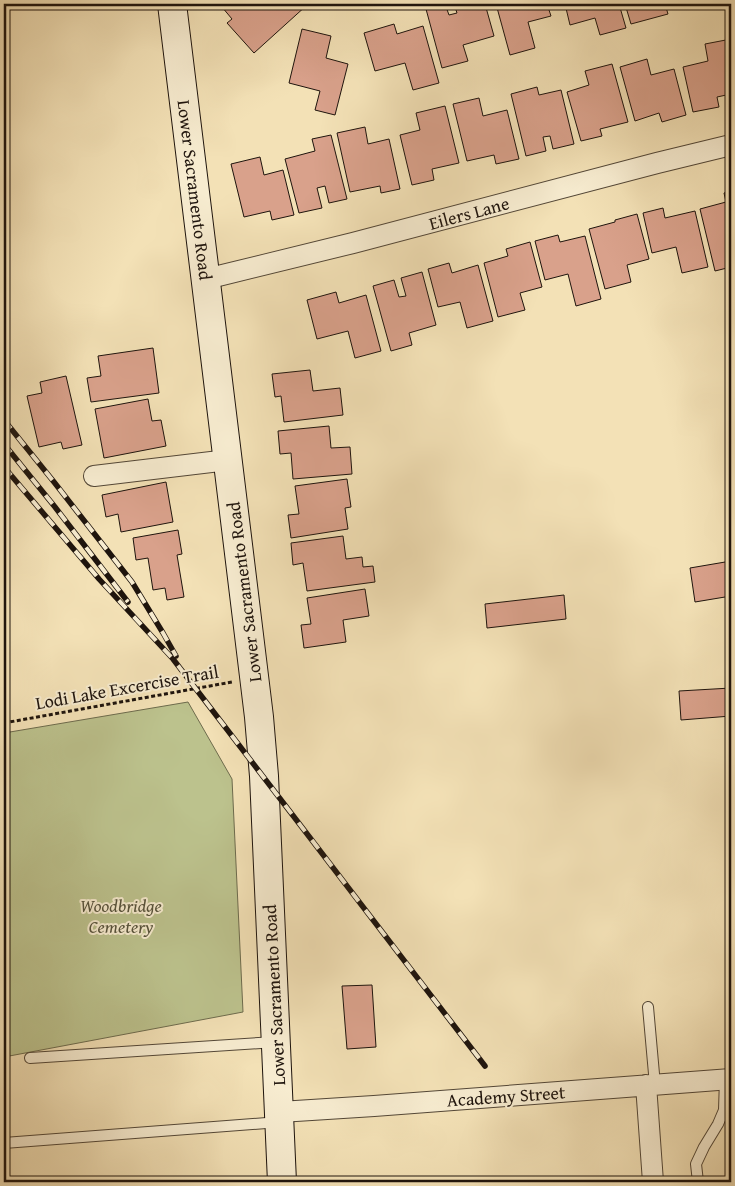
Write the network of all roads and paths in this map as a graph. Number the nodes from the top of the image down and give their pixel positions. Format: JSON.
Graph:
{"nodes":[{"id":1,"x":172,"y":4,"type":"edge"},
{"id":2,"x":731,"y":145,"type":"edge"},
{"id":3,"x":206,"y":279,"type":"junction"},
{"id":4,"x":228,"y":460,"type":"junction"},
{"id":5,"x":94,"y":476,"type":"dead end"},
{"id":6,"x":255,"y":678,"type":"junction"},
{"id":7,"x":4,"y":722,"type":"edge"},
{"id":8,"x":648,"y":1007,"type":"dead end"},
{"id":9,"x":276,"y":1042,"type":"junction"},
{"id":10,"x":30,"y":1058,"type":"dead end"},
{"id":11,"x":728,"y":1079,"type":"edge"},
{"id":12,"x":650,"y":1085,"type":"junction"},
{"id":13,"x":280,"y":1117,"type":"junction"},
{"id":14,"x":4,"y":1142,"type":"edge"},
{"id":15,"x":282,"y":1182,"type":"edge"},
{"id":16,"x":652,"y":1182,"type":"edge"},
{"id":17,"x":698,"y":1182,"type":"edge"}],
"edges":[{"from":1,"to":3,"type":"main road","name":"Lower Sacramento Road"},
{"from":2,"to":3,"type":"street","name":"Eilers Lane"},
{"from":3,"to":4,"type":"main road","name":"Lower Sacramento Road"},
{"from":4,"to":5,"type":"street"},
{"from":4,"to":6,"type":"main road","name":"Lower Sacramento Road"},
{"from":6,"to":7,"type":"path","name":"Lodi Lake Excercise Trail"},
{"from":6,"to":9,"type":"main road","name":"Lower Sacramento Road"},
{"from":8,"to":12,"type":"lane"},
{"from":9,"to":10,"type":"lane"},
{"from":9,"to":13,"type":"main road","name":"Lower Sacramento Road"},
{"from":11,"to":12,"type":"street","name":"Academy Street"},
{"from":11,"to":17,"type":"lane"},
{"from":12,"to":13,"type":"street","name":"Academy Street"},
{"from":12,"to":16,"type":"street"},
{"from":13,"to":14,"type":"lane"},
{"from":13,"to":15,"type":"main road","name":"Lower Sacramento Road"}]}
